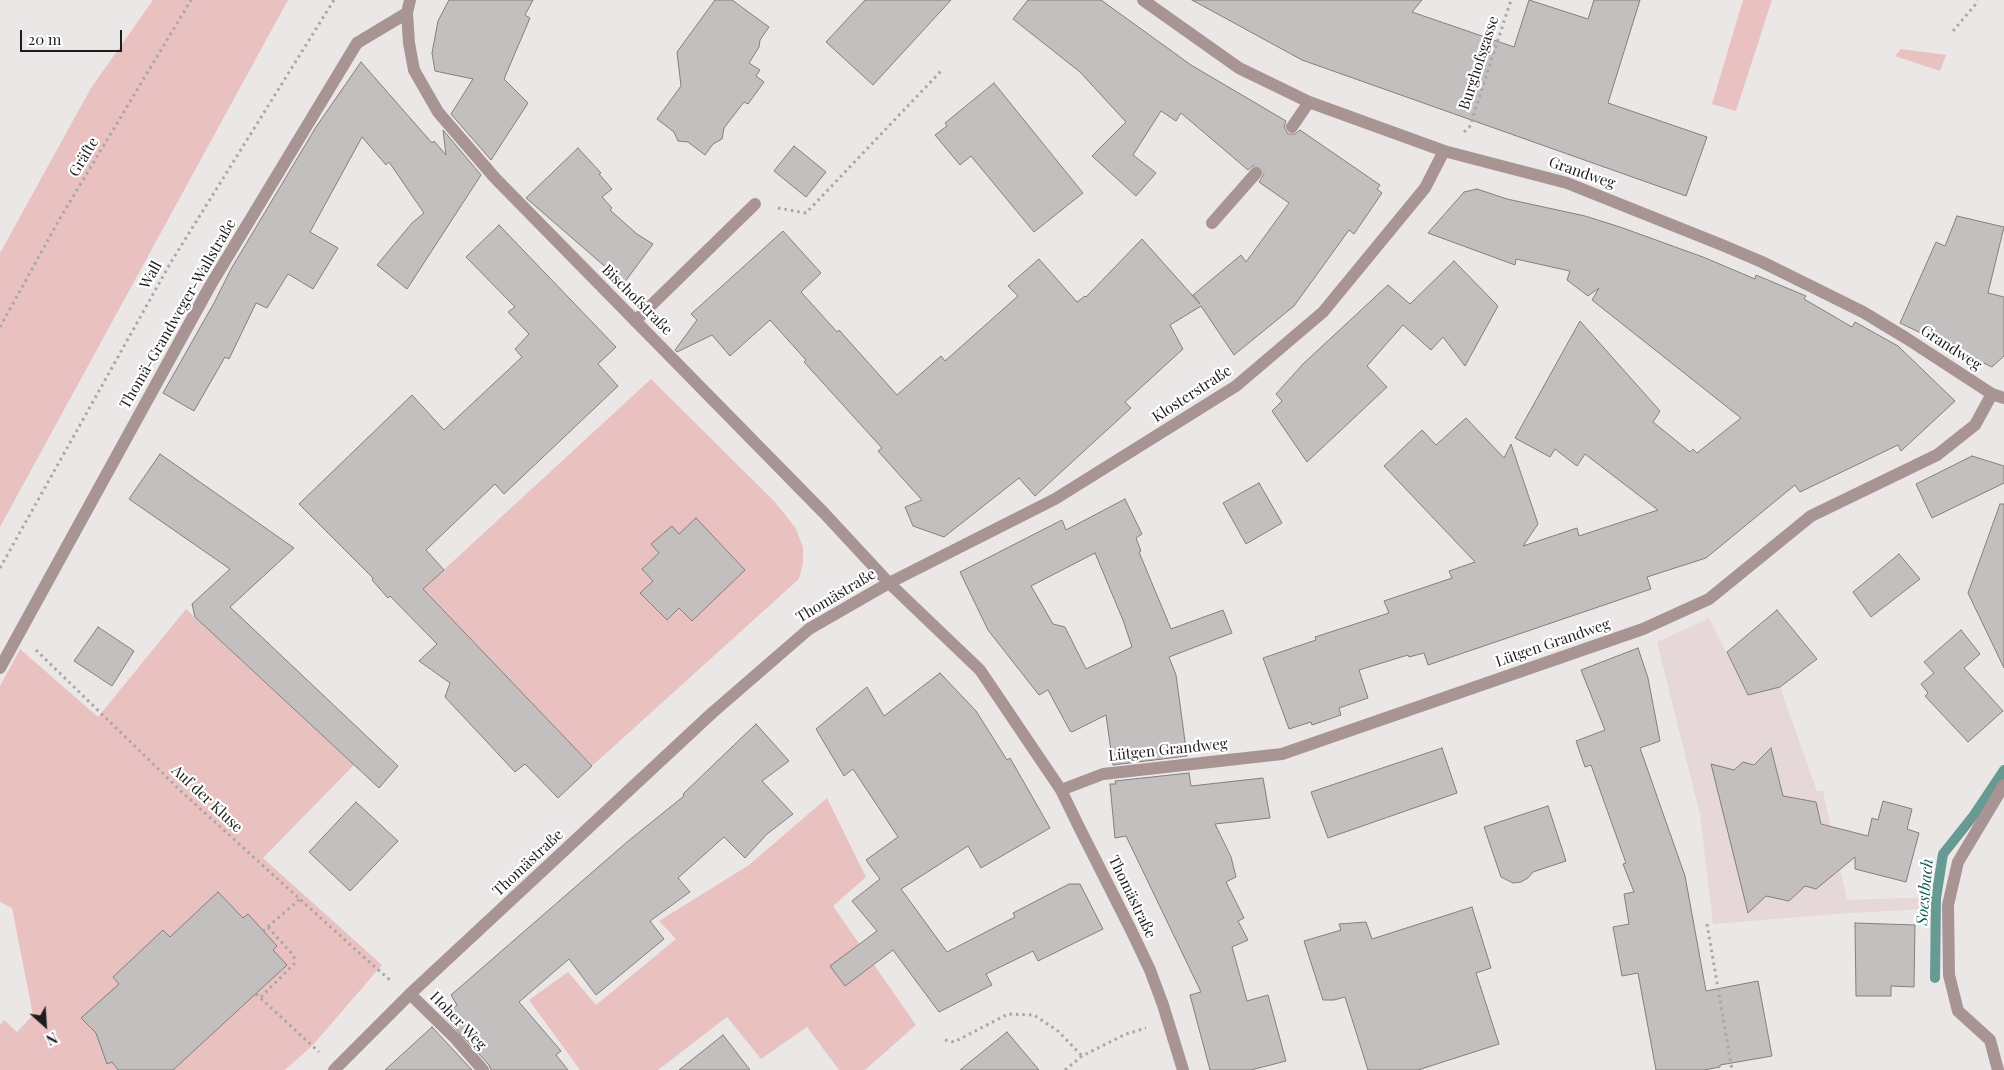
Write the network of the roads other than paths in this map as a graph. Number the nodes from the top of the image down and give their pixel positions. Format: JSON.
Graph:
{"nodes":[{"id":1,"x":410,"y":0,"type":"edge"},
{"id":2,"x":1143,"y":0,"type":"edge"},
{"id":3,"x":407,"y":13,"type":"junction"},
{"id":4,"x":1309,"y":102,"type":"junction"},
{"id":5,"x":1292,"y":127,"type":"tunnel mouth"},
{"id":6,"x":1444,"y":151,"type":"junction"},
{"id":7,"x":1256,"y":173,"type":"tunnel mouth"},
{"id":8,"x":755,"y":204,"type":"road end"},
{"id":9,"x":1212,"y":223,"type":"dead end"},
{"id":10,"x":635,"y":321,"type":"junction"},
{"id":11,"x":1998,"y":396,"type":"edge"},
{"id":12,"x":889,"y":583,"type":"junction"},
{"id":13,"x":0,"y":668,"type":"edge"},
{"id":14,"x":2004,"y":785,"type":"edge"},
{"id":15,"x":1061,"y":790,"type":"junction"},
{"id":16,"x":410,"y":994,"type":"junction"},
{"id":17,"x":334,"y":1070,"type":"edge"},
{"id":18,"x":483,"y":1070,"type":"edge"},
{"id":19,"x":1183,"y":1070,"type":"edge"},
{"id":20,"x":1998,"y":1070,"type":"edge"}],
"edges":[{"from":1,"to":3,"type":"street"},
{"from":2,"to":4,"type":"street","name":"Grandweg"},
{"from":3,"to":10,"type":"street","name":"Bischofstraße"},
{"from":3,"to":13,"type":"street","name":"Thomä-Grandweger-Wallstraße"},
{"from":4,"to":5,"type":"street"},
{"from":4,"to":6,"type":"street","name":"Grandweg"},
{"from":6,"to":11,"type":"street","name":"Grandweg"},
{"from":6,"to":12,"type":"street","name":"Klosterstraße"},
{"from":7,"to":9,"type":"street"},
{"from":8,"to":10,"type":"street"},
{"from":10,"to":12,"type":"street","name":"Bischofstraße"},
{"from":11,"to":15,"type":"street","name":"Lütgen Grandweg"},
{"from":12,"to":15,"type":"street","name":"Thomästraße"},
{"from":12,"to":16,"type":"street","name":"Thomästraße"},
{"from":14,"to":20,"type":"street"},
{"from":15,"to":19,"type":"street","name":"Thomästraße"},
{"from":16,"to":17,"type":"street","name":"Thomästraße"},
{"from":16,"to":18,"type":"street","name":"Hoher Weg"}]}
